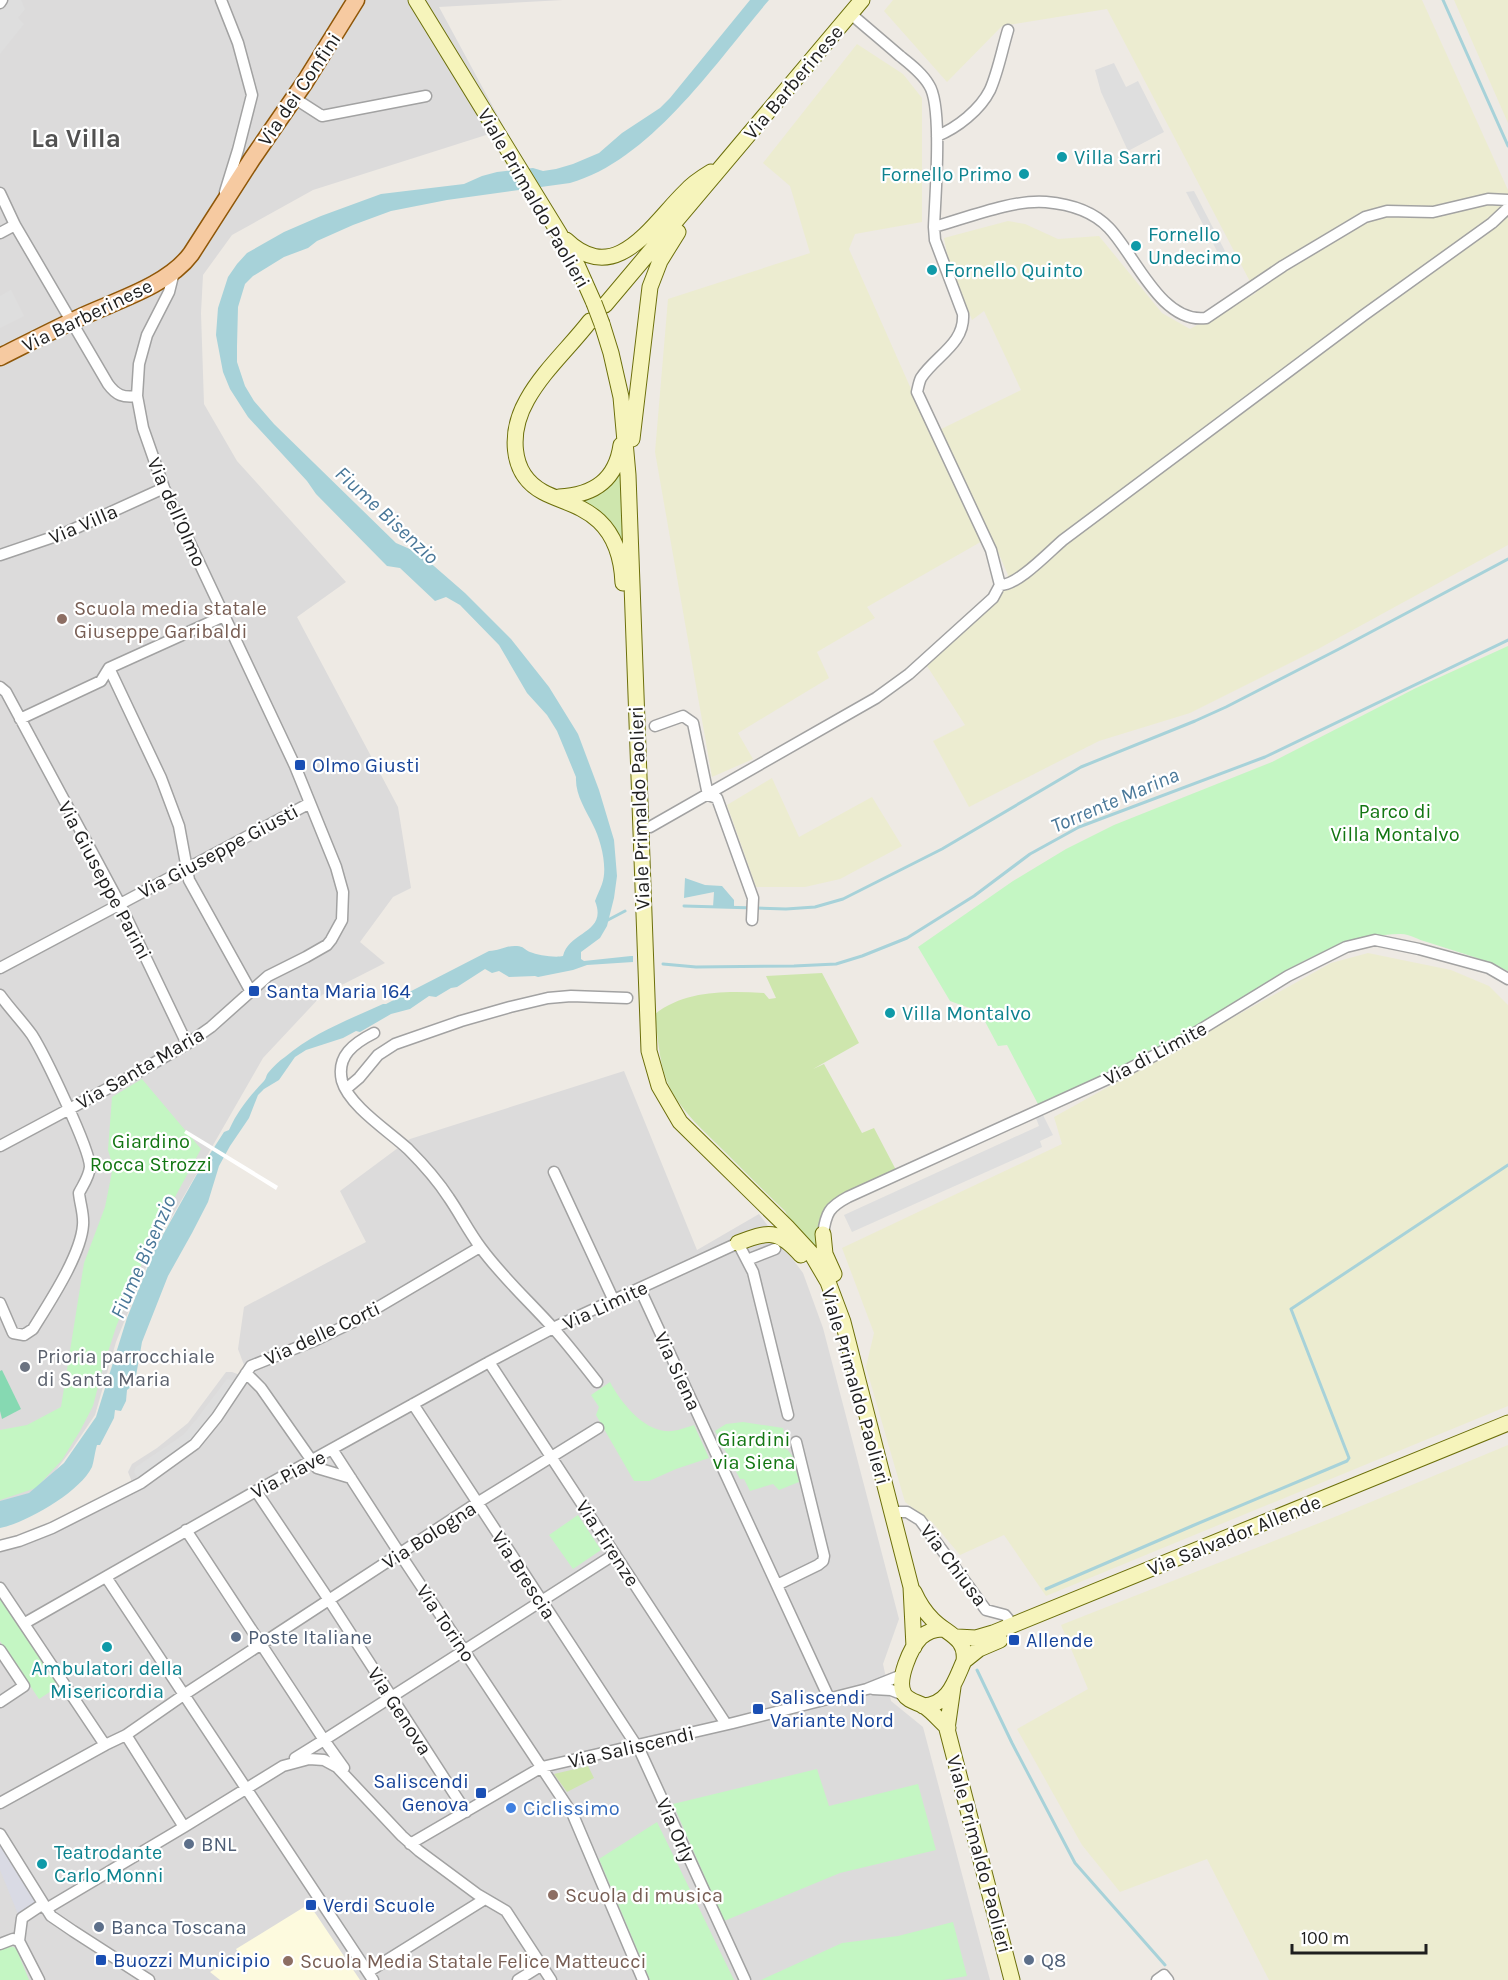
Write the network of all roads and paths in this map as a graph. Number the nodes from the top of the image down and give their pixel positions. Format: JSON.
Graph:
{"nodes":[{"id":1,"x":221,"y":0,"type":"edge"},
{"id":2,"x":862,"y":0,"type":"edge"},
{"id":3,"x":416,"y":1,"type":"edge"},
{"id":4,"x":352,"y":6,"type":"edge"},
{"id":5,"x":850,"y":14,"type":"junction"},
{"id":6,"x":1008,"y":30,"type":"dead end"},
{"id":7,"x":426,"y":96,"type":"dead end"},
{"id":8,"x":294,"y":98,"type":"junction"},
{"id":9,"x":937,"y":136,"type":"junction"},
{"id":10,"x":245,"y":155,"type":"junction"},
{"id":11,"x":724,"y":164,"type":"junction"},
{"id":12,"x":0,"y":193,"type":"edge"},
{"id":13,"x":1508,"y":200,"type":"edge"},
{"id":14,"x":1508,"y":208,"type":"edge"},
{"id":15,"x":15,"y":225,"type":"junction"},
{"id":16,"x":934,"y":226,"type":"junction"},
{"id":17,"x":556,"y":229,"type":"junction"},
{"id":18,"x":0,"y":233,"type":"edge"},
{"id":19,"x":174,"y":272,"type":"junction"},
{"id":20,"x":599,"y":304,"type":"junction"},
{"id":21,"x":71,"y":322,"type":"junction"},
{"id":22,"x":596,"y":323,"type":"junction"},
{"id":23,"x":0,"y":357,"type":"edge"},
{"id":24,"x":137,"y":396,"type":"junction"},
{"id":25,"x":624,"y":418,"type":"junction"},
{"id":26,"x":628,"y":475,"type":"junction"},
{"id":27,"x":164,"y":488,"type":"junction"},
{"id":28,"x":556,"y":497,"type":"junction"},
{"id":29,"x":0,"y":555,"type":"edge"},
{"id":30,"x":1000,"y":585,"type":"junction"},
{"id":31,"x":224,"y":616,"type":"junction"},
{"id":32,"x":634,"y":657,"type":"junction"},
{"id":33,"x":110,"y":668,"type":"junction"},
{"id":34,"x":0,"y":687,"type":"edge"},
{"id":35,"x":20,"y":718,"type":"junction"},
{"id":36,"x":655,"y":726,"type":"dead end"},
{"id":37,"x":708,"y":795,"type":"junction"},
{"id":38,"x":310,"y":803,"type":"junction"},
{"id":39,"x":650,"y":827,"type":"dead end"},
{"id":40,"x":187,"y":868,"type":"junction"},
{"id":41,"x":120,"y":904,"type":"junction"},
{"id":42,"x":344,"y":905,"type":"joint"},
{"id":43,"x":752,"y":920,"type":"dead end"},
{"id":44,"x":0,"y":968,"type":"edge"},
{"id":45,"x":1508,"y":979,"type":"edge"},
{"id":46,"x":250,"y":990,"type":"junction"},
{"id":47,"x":0,"y":995,"type":"edge"},
{"id":48,"x":627,"y":998,"type":"dead end"},
{"id":49,"x":374,"y":1033,"type":"dead end"},
{"id":50,"x":187,"y":1044,"type":"junction"},
{"id":51,"x":346,"y":1089,"type":"junction"},
{"id":52,"x":69,"y":1109,"type":"junction"},
{"id":53,"x":0,"y":1146,"type":"edge"},
{"id":54,"x":554,"y":1172,"type":"dead end"},
{"id":55,"x":823,"y":1234,"type":"joint"},
{"id":56,"x":738,"y":1243,"type":"junction"},
{"id":57,"x":480,"y":1247,"type":"junction"},
{"id":58,"x":775,"y":1249,"type":"dead end"},
{"id":59,"x":747,"y":1260,"type":"junction"},
{"id":60,"x":640,"y":1289,"type":"junction"},
{"id":61,"x":614,"y":1301,"type":"junction"},
{"id":62,"x":0,"y":1303,"type":"edge"},
{"id":63,"x":553,"y":1328,"type":"junction"},
{"id":64,"x":489,"y":1362,"type":"junction"},
{"id":65,"x":853,"y":1363,"type":"junction"},
{"id":66,"x":246,"y":1373,"type":"junction"},
{"id":67,"x":597,"y":1382,"type":"dead end"},
{"id":68,"x":413,"y":1404,"type":"junction"},
{"id":69,"x":788,"y":1415,"type":"dead end"},
{"id":70,"x":1508,"y":1423,"type":"edge"},
{"id":71,"x":598,"y":1428,"type":"dead end"},
{"id":72,"x":1508,"y":1432,"type":"edge"},
{"id":73,"x":796,"y":1442,"type":"dead end"},
{"id":74,"x":332,"y":1449,"type":"junction"},
{"id":75,"x":551,"y":1457,"type":"junction"},
{"id":76,"x":312,"y":1460,"type":"junction"},
{"id":77,"x":351,"y":1478,"type":"junction"},
{"id":78,"x":256,"y":1491,"type":"junction"},
{"id":79,"x":477,"y":1503,"type":"junction"},
{"id":80,"x":891,"y":1512,"type":"junction"},
{"id":81,"x":186,"y":1530,"type":"junction"},
{"id":82,"x":0,"y":1546,"type":"edge"},
{"id":83,"x":400,"y":1554,"type":"junction"},
{"id":84,"x":615,"y":1554,"type":"junction"},
{"id":85,"x":106,"y":1577,"type":"junction"},
{"id":86,"x":777,"y":1585,"type":"junction"},
{"id":87,"x":911,"y":1587,"type":"junction"},
{"id":88,"x":0,"y":1588,"type":"edge"},
{"id":89,"x":329,"y":1600,"type":"junction"},
{"id":90,"x":541,"y":1600,"type":"junction"},
{"id":91,"x":25,"y":1623,"type":"junction"},
{"id":92,"x":1013,"y":1625,"type":"junction"},
{"id":93,"x":942,"y":1629,"type":"junction"},
{"id":94,"x":957,"y":1637,"type":"junction"},
{"id":95,"x":262,"y":1645,"type":"junction"},
{"id":96,"x":915,"y":1647,"type":"junction"},
{"id":97,"x":463,"y":1649,"type":"junction"},
{"id":98,"x":0,"y":1650,"type":"edge"},
{"id":99,"x":964,"y":1661,"type":"junction"},
{"id":100,"x":902,"y":1675,"type":"junction"},
{"id":101,"x":953,"y":1687,"type":"junction"},
{"id":102,"x":867,"y":1689,"type":"junction"},
{"id":103,"x":185,"y":1694,"type":"junction"},
{"id":104,"x":904,"y":1695,"type":"junction"},
{"id":105,"x":390,"y":1696,"type":"junction"},
{"id":106,"x":829,"y":1698,"type":"junction"},
{"id":107,"x":0,"y":1702,"type":"edge"},
{"id":108,"x":923,"y":1706,"type":"junction"},
{"id":109,"x":726,"y":1724,"type":"junction"},
{"id":110,"x":948,"y":1728,"type":"junction"},
{"id":111,"x":126,"y":1735,"type":"junction"},
{"id":112,"x":324,"y":1740,"type":"junction"},
{"id":113,"x":105,"y":1745,"type":"junction"},
{"id":114,"x":637,"y":1745,"type":"junction"},
{"id":115,"x":284,"y":1766,"type":"junction"},
{"id":116,"x":542,"y":1767,"type":"junction"},
{"id":117,"x":248,"y":1789,"type":"junction"},
{"id":118,"x":362,"y":1795,"type":"junction"},
{"id":119,"x":0,"y":1803,"type":"edge"},
{"id":120,"x":466,"y":1812,"type":"junction"},
{"id":121,"x":184,"y":1827,"type":"junction"},
{"id":122,"x":0,"y":1834,"type":"edge"},
{"id":123,"x":410,"y":1844,"type":"junction"},
{"id":124,"x":485,"y":1899,"type":"junction"},
{"id":125,"x":44,"y":1906,"type":"junction"},
{"id":126,"x":19,"y":1941,"type":"junction"},
{"id":127,"x":0,"y":1944,"type":"edge"},
{"id":128,"x":542,"y":1965,"type":"junction"},
{"id":129,"x":370,"y":1976,"type":"edge"},
{"id":130,"x":39,"y":1980,"type":"edge"},
{"id":131,"x":149,"y":1980,"type":"edge"},
{"id":132,"x":518,"y":1980,"type":"edge"},
{"id":133,"x":551,"y":1980,"type":"edge"},
{"id":134,"x":643,"y":1980,"type":"edge"},
{"id":135,"x":745,"y":1980,"type":"edge"},
{"id":136,"x":1012,"y":1980,"type":"edge"},
{"id":137,"x":1157,"y":1980,"type":"edge"},
{"id":138,"x":1168,"y":1980,"type":"edge"}],
"edges":[{"from":1,"to":10,"type":"street"},
{"from":2,"to":5,"type":"main road","name":"Via Barberinese"},
{"from":3,"to":17,"type":"main road","name":"Viale Primaldo Paolieri"},
{"from":4,"to":8,"type":"main road","name":"Via dei Confini"},
{"from":5,"to":9,"type":"street"},
{"from":5,"to":11,"type":"main road","name":"Via Barberinese"},
{"from":6,"to":9,"type":"street"},
{"from":7,"to":8,"type":"street"},
{"from":8,"to":10,"type":"main road","name":"Via dei Confini"},
{"from":9,"to":16,"type":"street"},
{"from":10,"to":19,"type":"main road","name":"Via dell'Olmo"},
{"from":11,"to":17,"type":"main road"},
{"from":11,"to":20,"type":"main road"},
{"from":11,"to":26,"type":"main road"},
{"from":12,"to":15,"type":"street"},
{"from":13,"to":16,"type":"street"},
{"from":14,"to":30,"type":"street"},
{"from":15,"to":18,"type":"street"},
{"from":15,"to":21,"type":"street"},
{"from":16,"to":30,"type":"street"},
{"from":17,"to":20,"type":"main road","name":"Viale Primaldo Paolieri"},
{"from":19,"to":21,"type":"main road","name":"Via Barberinese"},
{"from":19,"to":24,"type":"street","name":"Via dell'Olmo"},
{"from":20,"to":22,"type":"main road","name":"Viale Primaldo Paolieri","bridge":true},
{"from":21,"to":23,"type":"main road","name":"Via Barberinese"},
{"from":21,"to":24,"type":"street"},
{"from":22,"to":25,"type":"main road","name":"Viale Primaldo Paolieri"},
{"from":22,"to":28,"type":"main road"},
{"from":24,"to":27,"type":"street","name":"Via dell'Olmo"},
{"from":25,"to":26,"type":"main road","name":"Viale Primaldo Paolieri"},
{"from":25,"to":28,"type":"main road"},
{"from":26,"to":32,"type":"main road","name":"Viale Primaldo Paolieri"},
{"from":27,"to":29,"type":"street","name":"Via Villa"},
{"from":27,"to":31,"type":"street","name":"Via dell'Olmo"},
{"from":28,"to":32,"type":"main road"},
{"from":30,"to":37,"type":"street"},
{"from":31,"to":33,"type":"street"},
{"from":31,"to":38,"type":"street","name":"Via dell'Olmo"},
{"from":32,"to":65,"type":"main road","name":"Viale Primaldo Paolieri"},
{"from":33,"to":35,"type":"street"},
{"from":33,"to":40,"type":"street"},
{"from":34,"to":35,"type":"street","name":"Via Giuseppe Parini"},
{"from":35,"to":41,"type":"street","name":"Via Giuseppe Parini"},
{"from":36,"to":37,"type":"street"},
{"from":37,"to":39,"type":"street"},
{"from":37,"to":43,"type":"street"},
{"from":38,"to":40,"type":"street","name":"Via Giuseppe Giusti"},
{"from":38,"to":42,"type":"street","name":"Via dell'Olmo"},
{"from":40,"to":41,"type":"street","name":"Via Giuseppe Giusti"},
{"from":40,"to":46,"type":"street"},
{"from":41,"to":44,"type":"street","name":"Via Giuseppe Giusti"},
{"from":41,"to":50,"type":"street","name":"Via Giuseppe Parini"},
{"from":42,"to":46,"type":"street","name":"Via Santa Maria"},
{"from":45,"to":55,"type":"street","name":"Via di Limite"},
{"from":46,"to":50,"type":"street","name":"Via Santa Maria"},
{"from":47,"to":52,"type":"street"},
{"from":48,"to":51,"type":"street"},
{"from":49,"to":51,"type":"street"},
{"from":50,"to":52,"type":"street","name":"Via Santa Maria"},
{"from":51,"to":57,"type":"street","name":"Via Limite"},
{"from":52,"to":53,"type":"street","name":"Via Santa Maria"},
{"from":52,"to":62,"type":"street"},
{"from":54,"to":61,"type":"street"},
{"from":55,"to":65,"type":"main road"},
{"from":56,"to":59,"type":"street"},
{"from":56,"to":60,"type":"street","name":"Via Limite"},
{"from":56,"to":65,"type":"main road"},
{"from":57,"to":63,"type":"street","name":"Via Limite"},
{"from":57,"to":66,"type":"street","name":"Via delle Corti"},
{"from":58,"to":59,"type":"street"},
{"from":59,"to":69,"type":"street"},
{"from":60,"to":61,"type":"street","name":"Via Limite"},
{"from":60,"to":86,"type":"street","name":"Via Siena"},
{"from":61,"to":63,"type":"street","name":"Via Limite"},
{"from":63,"to":64,"type":"street","name":"Via Piave"},
{"from":63,"to":67,"type":"street"},
{"from":64,"to":68,"type":"street","name":"Via Piave"},
{"from":64,"to":75,"type":"street","name":"Via Firenze"},
{"from":65,"to":80,"type":"main road","name":"Viale Primaldo Paolieri"},
{"from":66,"to":76,"type":"street"},
{"from":66,"to":82,"type":"street","name":"Via delle Corti"},
{"from":68,"to":74,"type":"street","name":"Via Piave"},
{"from":68,"to":79,"type":"street","name":"Via Brescia"},
{"from":70,"to":92,"type":"main road","name":"Via Salvador Allende"},
{"from":71,"to":75,"type":"street","name":"Via Bologna"},
{"from":72,"to":99,"type":"main road","name":"Via Salvador Allende"},
{"from":73,"to":86,"type":"street"},
{"from":74,"to":76,"type":"street","name":"Via Piave"},
{"from":74,"to":77,"type":"street","name":"Via Torino"},
{"from":75,"to":79,"type":"street","name":"Via Bologna"},
{"from":75,"to":84,"type":"street","name":"Via Firenze"},
{"from":76,"to":77,"type":"street"},
{"from":76,"to":78,"type":"street","name":"Via Piave"},
{"from":77,"to":83,"type":"street","name":"Via Torino"},
{"from":78,"to":81,"type":"street","name":"Via Piave"},
{"from":78,"to":89,"type":"street","name":"Via Genova"},
{"from":79,"to":83,"type":"street","name":"Via Bologna"},
{"from":79,"to":90,"type":"street","name":"Via Brescia"},
{"from":80,"to":87,"type":"main road","name":"Viale Primaldo Paolieri"},
{"from":80,"to":92,"type":"street","name":"Via Chiusa"},
{"from":81,"to":85,"type":"street","name":"Via Piave"},
{"from":81,"to":95,"type":"street"},
{"from":83,"to":89,"type":"street","name":"Via Bologna"},
{"from":83,"to":97,"type":"street","name":"Via Torino"},
{"from":84,"to":90,"type":"street"},
{"from":84,"to":109,"type":"street","name":"Via Firenze"},
{"from":85,"to":91,"type":"street","name":"Via Piave"},
{"from":85,"to":103,"type":"street"},
{"from":86,"to":106,"type":"street","name":"Via Siena"},
{"from":87,"to":93,"type":"main road","name":"Viale Primaldo Paolieri"},
{"from":87,"to":96,"type":"main road","name":"Viale Primaldo Paolieri"},
{"from":88,"to":91,"type":"street"},
{"from":89,"to":95,"type":"street","name":"Via Bologna"},
{"from":89,"to":105,"type":"street","name":"Via Genova"},
{"from":90,"to":97,"type":"street"},
{"from":90,"to":114,"type":"street","name":"Via Brescia"},
{"from":91,"to":113,"type":"street"},
{"from":92,"to":94,"type":"main road","name":"Via Salvador Allende"},
{"from":93,"to":94,"type":"main road","name":"Viale Primaldo Paolieri"},
{"from":93,"to":96,"type":"main road","name":"Viale Primaldo Paolieri"},
{"from":94,"to":99,"type":"main road"},
{"from":95,"to":103,"type":"street","name":"Via Bologna"},
{"from":95,"to":112,"type":"street"},
{"from":96,"to":100,"type":"main road","name":"Viale Primaldo Paolieri"},
{"from":97,"to":105,"type":"street"},
{"from":97,"to":116,"type":"street","name":"Via Torino"},
{"from":98,"to":107,"type":"street"},
{"from":99,"to":101,"type":"main road","name":"Viale Primaldo Paolieri"},
{"from":100,"to":102,"type":"street","name":"Via Saliscendi"},
{"from":100,"to":104,"type":"main road"},
{"from":101,"to":108,"type":"main road","name":"Viale Primaldo Paolieri"},
{"from":101,"to":110,"type":"main road","name":"Viale Primaldo Paolieri"},
{"from":102,"to":104,"type":"street","name":"Via Saliscendi"},
{"from":102,"to":106,"type":"street","name":"Via Saliscendi"},
{"from":103,"to":111,"type":"street","name":"Via Bologna"},
{"from":103,"to":117,"type":"street"},
{"from":104,"to":108,"type":"main road","name":"Viale Primaldo Paolieri"},
{"from":105,"to":112,"type":"street"},
{"from":105,"to":120,"type":"street","name":"Via Genova"},
{"from":106,"to":109,"type":"street","name":"Via Saliscendi"},
{"from":108,"to":110,"type":"main road","name":"Viale Primaldo Paolieri"},
{"from":109,"to":114,"type":"street","name":"Via Saliscendi"},
{"from":110,"to":136,"type":"main road","name":"Viale Primaldo Paolieri"},
{"from":111,"to":113,"type":"street","name":"Via Bologna"},
{"from":111,"to":121,"type":"street"},
{"from":112,"to":115,"type":"street"},
{"from":112,"to":118,"type":"street"},
{"from":113,"to":119,"type":"street","name":"Via Bologna"},
{"from":114,"to":116,"type":"street","name":"Via Saliscendi"},
{"from":114,"to":135,"type":"street","name":"Via Orly"},
{"from":115,"to":117,"type":"street"},
{"from":115,"to":118,"type":"street"},
{"from":116,"to":120,"type":"street","name":"Via Saliscendi"},
{"from":116,"to":134,"type":"street","name":"Via Torino"},
{"from":117,"to":121,"type":"street"},
{"from":117,"to":129,"type":"street"},
{"from":118,"to":123,"type":"street"},
{"from":120,"to":123,"type":"street","name":"Via Saliscendi"},
{"from":121,"to":125,"type":"street"},
{"from":122,"to":125,"type":"street"},
{"from":123,"to":124,"type":"street"},
{"from":124,"to":128,"type":"street"},
{"from":124,"to":129,"type":"street"},
{"from":125,"to":126,"type":"street"},
{"from":125,"to":131,"type":"street"},
{"from":126,"to":127,"type":"street"},
{"from":126,"to":130,"type":"street"},
{"from":128,"to":132,"type":"street"},
{"from":128,"to":133,"type":"street"},
{"from":137,"to":138,"type":"street"}]}
